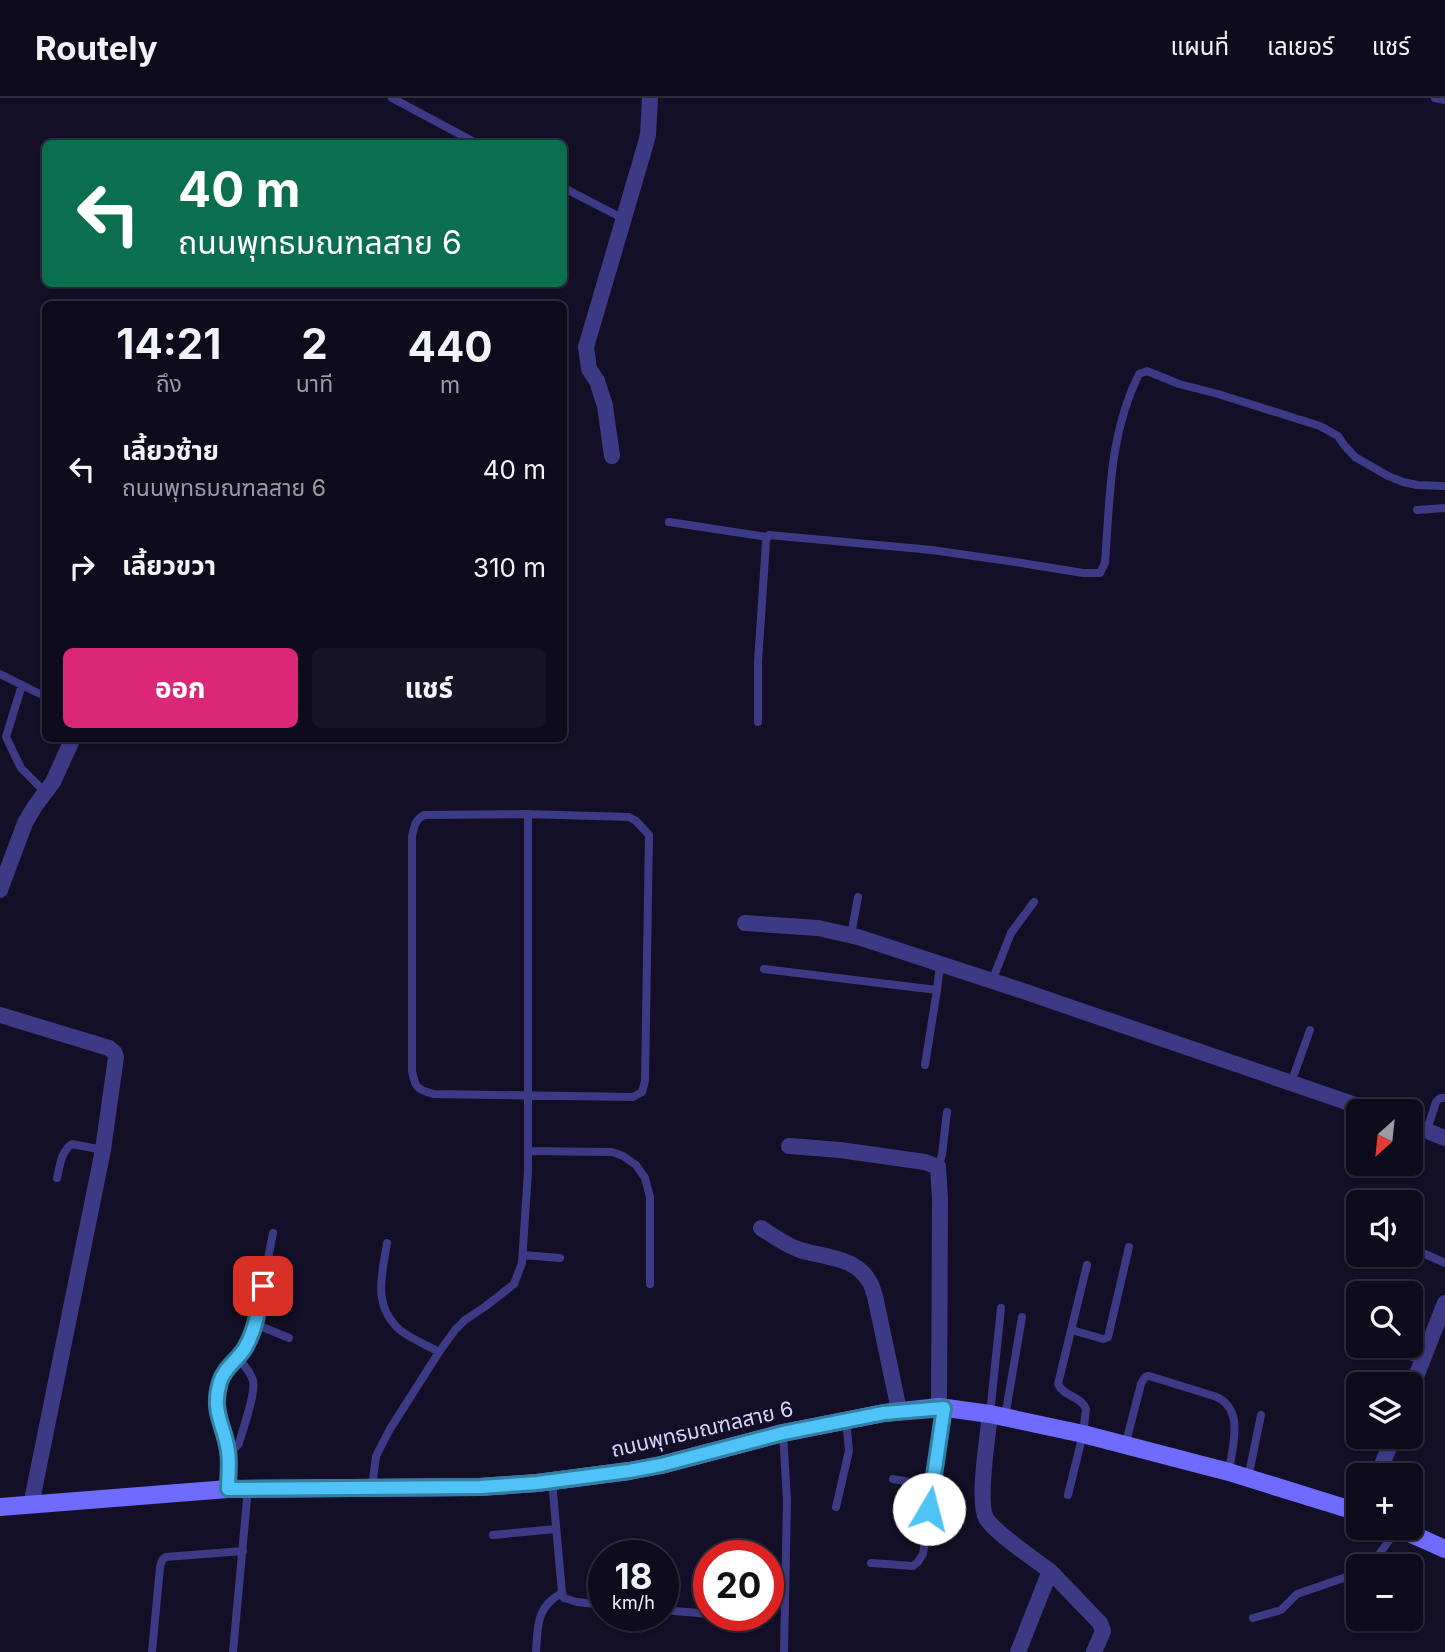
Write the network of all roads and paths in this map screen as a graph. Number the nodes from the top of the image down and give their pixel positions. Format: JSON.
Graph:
{"nodes":[{"id":1,"x":392,"y":98,"type":"edge"},
{"id":2,"x":650,"y":98,"type":"edge"},
{"id":3,"x":1435,"y":98,"type":"edge"},
{"id":4,"x":1445,"y":100,"type":"edge"},
{"id":5,"x":471,"y":140,"type":"edge"},
{"id":6,"x":567,"y":190,"type":"edge"},
{"id":7,"x":624,"y":219,"type":"junction"},
{"id":8,"x":612,"y":456,"type":"dead end"},
{"id":9,"x":1445,"y":486,"type":"edge"},
{"id":10,"x":1417,"y":510,"type":"dead end"},
{"id":11,"x":1444,"y":510,"type":"edge"},
{"id":12,"x":669,"y":522,"type":"dead end"},
{"id":13,"x":767,"y":537,"type":"junction"},
{"id":14,"x":0,"y":674,"type":"edge"},
{"id":15,"x":22,"y":685,"type":"junction"},
{"id":16,"x":42,"y":695,"type":"edge"},
{"id":17,"x":758,"y":722,"type":"dead end"},
{"id":18,"x":71,"y":742,"type":"edge"},
{"id":19,"x":46,"y":793,"type":"junction"},
{"id":20,"x":528,"y":814,"type":"junction"},
{"id":21,"x":0,"y":890,"type":"edge"},
{"id":22,"x":858,"y":897,"type":"dead end"},
{"id":23,"x":1034,"y":902,"type":"dead end"},
{"id":24,"x":745,"y":923,"type":"dead end"},
{"id":25,"x":851,"y":935,"type":"junction"},
{"id":26,"x":940,"y":965,"type":"junction"},
{"id":27,"x":764,"y":969,"type":"dead end"},
{"id":28,"x":992,"y":981,"type":"junction"},
{"id":29,"x":937,"y":990,"type":"junction"},
{"id":30,"x":0,"y":1015,"type":"edge"},
{"id":31,"x":1310,"y":1030,"type":"dead end"},
{"id":32,"x":925,"y":1065,"type":"dead end"},
{"id":33,"x":1290,"y":1083,"type":"junction"},
{"id":34,"x":528,"y":1095,"type":"junction"},
{"id":35,"x":1445,"y":1098,"type":"edge"},
{"id":36,"x":1346,"y":1102,"type":"edge"},
{"id":37,"x":947,"y":1112,"type":"dead end"},
{"id":38,"x":1423,"y":1129,"type":"edge"},
{"id":39,"x":1427,"y":1130,"type":"junction"},
{"id":40,"x":1445,"y":1138,"type":"edge"},
{"id":41,"x":789,"y":1146,"type":"dead end"},
{"id":42,"x":103,"y":1150,"type":"junction"},
{"id":43,"x":528,"y":1151,"type":"junction"},
{"id":44,"x":938,"y":1167,"type":"junction"},
{"id":45,"x":57,"y":1178,"type":"dead end"},
{"id":46,"x":761,"y":1228,"type":"dead end"},
{"id":47,"x":273,"y":1233,"type":"dead end"},
{"id":48,"x":387,"y":1243,"type":"dead end"},
{"id":49,"x":1129,"y":1247,"type":"dead end"},
{"id":50,"x":1424,"y":1254,"type":"dead end"},
{"id":51,"x":523,"y":1255,"type":"junction"},
{"id":52,"x":560,"y":1258,"type":"dead end"},
{"id":53,"x":1445,"y":1263,"type":"edge"},
{"id":54,"x":1087,"y":1265,"type":"dead end"},
{"id":55,"x":650,"y":1284,"type":"dead end"},
{"id":56,"x":1445,"y":1303,"type":"edge"},
{"id":57,"x":1001,"y":1308,"type":"dead end"},
{"id":58,"x":1022,"y":1317,"type":"dead end"},
{"id":59,"x":255,"y":1324,"type":"junction"},
{"id":60,"x":1072,"y":1330,"type":"junction"},
{"id":61,"x":289,"y":1338,"type":"dead end"},
{"id":62,"x":439,"y":1352,"type":"junction"},
{"id":63,"x":237,"y":1357,"type":"junction"},
{"id":64,"x":1415,"y":1358,"type":"edge"},
{"id":65,"x":1423,"y":1361,"type":"junction"},
{"id":66,"x":1418,"y":1372,"type":"edge"},
{"id":67,"x":941,"y":1407,"type":"junction"},
{"id":68,"x":892,"y":1412,"type":"junction"},
{"id":69,"x":998,"y":1415,"type":"junction"},
{"id":70,"x":1261,"y":1415,"type":"dead end"},
{"id":71,"x":848,"y":1420,"type":"junction"},
{"id":72,"x":783,"y":1433,"type":"junction"},
{"id":73,"x":1083,"y":1434,"type":"junction"},
{"id":74,"x":1125,"y":1446,"type":"junction"},
{"id":75,"x":228,"y":1452,"type":"junction"},
{"id":76,"x":1229,"y":1472,"type":"junction"},
{"id":77,"x":1248,"y":1478,"type":"junction"},
{"id":78,"x":893,"y":1479,"type":"dead end"},
{"id":79,"x":552,"y":1481,"type":"junction"},
{"id":80,"x":933,"y":1486,"type":"junction"},
{"id":81,"x":372,"y":1487,"type":"junction"},
{"id":82,"x":248,"y":1488,"type":"junction"},
{"id":83,"x":228,"y":1489,"type":"junction"},
{"id":84,"x":1068,"y":1495,"type":"dead end"},
{"id":85,"x":31,"y":1505,"type":"junction"},
{"id":86,"x":0,"y":1507,"type":"edge"},
{"id":87,"x":836,"y":1507,"type":"dead end"},
{"id":88,"x":1346,"y":1508,"type":"edge"},
{"id":89,"x":556,"y":1529,"type":"junction"},
{"id":90,"x":494,"y":1535,"type":"dead end"},
{"id":91,"x":1423,"y":1539,"type":"edge"},
{"id":92,"x":1445,"y":1549,"type":"edge"},
{"id":93,"x":243,"y":1551,"type":"junction"},
{"id":94,"x":871,"y":1563,"type":"dead end"},
{"id":95,"x":1050,"y":1570,"type":"junction"},
{"id":96,"x":1346,"y":1577,"type":"edge"},
{"id":97,"x":562,"y":1593,"type":"junction"},
{"id":98,"x":588,"y":1603,"type":"edge"},
{"id":99,"x":1253,"y":1618,"type":"dead end"},
{"id":100,"x":152,"y":1652,"type":"edge"},
{"id":101,"x":233,"y":1652,"type":"edge"},
{"id":102,"x":536,"y":1652,"type":"edge"},
{"id":103,"x":784,"y":1652,"type":"edge"},
{"id":104,"x":1018,"y":1652,"type":"edge"},
{"id":105,"x":1094,"y":1652,"type":"edge"}],
"edges":[{"from":1,"to":5,"type":"lane"},
{"from":2,"to":7,"type":"street"},
{"from":3,"to":4,"type":"lane"},
{"from":6,"to":7,"type":"lane"},
{"from":7,"to":8,"type":"street"},
{"from":9,"to":13,"type":"lane"},
{"from":10,"to":11,"type":"lane"},
{"from":12,"to":13,"type":"lane"},
{"from":13,"to":17,"type":"lane"},
{"from":14,"to":15,"type":"lane"},
{"from":15,"to":16,"type":"lane"},
{"from":15,"to":19,"type":"lane"},
{"from":18,"to":19,"type":"street"},
{"from":19,"to":21,"type":"street"},
{"from":20,"to":34,"type":"lane"},
{"from":20,"to":34,"type":"lane"},
{"from":20,"to":34,"type":"lane"},
{"from":22,"to":25,"type":"lane"},
{"from":23,"to":28,"type":"lane"},
{"from":24,"to":25,"type":"street"},
{"from":25,"to":26,"type":"street"},
{"from":26,"to":28,"type":"street"},
{"from":26,"to":29,"type":"lane"},
{"from":27,"to":29,"type":"lane"},
{"from":28,"to":33,"type":"street"},
{"from":29,"to":32,"type":"lane"},
{"from":30,"to":42,"type":"street"},
{"from":31,"to":33,"type":"lane"},
{"from":33,"to":36,"type":"street"},
{"from":34,"to":43,"type":"lane"},
{"from":35,"to":39,"type":"lane"},
{"from":37,"to":44,"type":"lane"},
{"from":38,"to":39,"type":"street"},
{"from":39,"to":40,"type":"street"},
{"from":41,"to":44,"type":"street"},
{"from":42,"to":45,"type":"lane"},
{"from":42,"to":85,"type":"street"},
{"from":43,"to":51,"type":"lane"},
{"from":43,"to":55,"type":"lane"},
{"from":44,"to":67,"type":"street"},
{"from":46,"to":68,"type":"street"},
{"from":47,"to":59,"type":"lane"},
{"from":48,"to":62,"type":"lane"},
{"from":49,"to":60,"type":"lane"},
{"from":50,"to":53,"type":"lane"},
{"from":51,"to":52,"type":"lane"},
{"from":51,"to":62,"type":"lane"},
{"from":54,"to":60,"type":"lane"},
{"from":56,"to":65,"type":"street"},
{"from":57,"to":69,"type":"lane"},
{"from":58,"to":69,"type":"lane"},
{"from":59,"to":61,"type":"lane"},
{"from":59,"to":63,"type":"lane"},
{"from":60,"to":73,"type":"lane"},
{"from":62,"to":81,"type":"lane"},
{"from":63,"to":75,"type":"lane"},
{"from":63,"to":75,"type":"lane"},
{"from":64,"to":65,"type":"lane"},
{"from":65,"to":66,"type":"street"},
{"from":67,"to":68,"type":"main road","name":"ถนนพุทธมณฑลสาย 6"},
{"from":67,"to":69,"type":"main road","name":"ถนนพุทธมณฑลสาย 6"},
{"from":67,"to":80,"type":"lane"},
{"from":68,"to":71,"type":"main road","name":"ถนนพุทธมณฑลสาย 6"},
{"from":69,"to":73,"type":"main road","name":"ถนนพุทธมณฑลสาย 6"},
{"from":69,"to":95,"type":"street"},
{"from":70,"to":77,"type":"lane"},
{"from":71,"to":72,"type":"main road","name":"ถนนพุทธมณฑลสาย 6"},
{"from":71,"to":87,"type":"lane"},
{"from":72,"to":79,"type":"main road","name":"ถนนพุทธมณฑลสาย 6"},
{"from":72,"to":103,"type":"lane"},
{"from":73,"to":74,"type":"main road","name":"ถนนพุทธมณฑลสาย 6"},
{"from":73,"to":84,"type":"lane"},
{"from":74,"to":76,"type":"main road","name":"ถนนพุทธมณฑลสาย 6"},
{"from":74,"to":76,"type":"lane"},
{"from":75,"to":83,"type":"lane"},
{"from":76,"to":77,"type":"main road","name":"ถนนพุทธมณฑลสาย 6"},
{"from":77,"to":88,"type":"main road","name":"ถนนพุทธมณฑลสาย 6"},
{"from":78,"to":80,"type":"lane"},
{"from":79,"to":81,"type":"main road","name":"ถนนพุทธมณฑลสาย 6"},
{"from":79,"to":89,"type":"lane"},
{"from":80,"to":94,"type":"lane"},
{"from":81,"to":82,"type":"main road","name":"ถนนพุทธมณฑลสาย 6"},
{"from":82,"to":83,"type":"main road","name":"ถนนพุทธมณฑลสาย 6"},
{"from":82,"to":93,"type":"lane"},
{"from":83,"to":85,"type":"main road","name":"ถนนพุทธมณฑลสาย 6"},
{"from":85,"to":86,"type":"main road","name":"ถนนพุทธมณฑลสาย 6"},
{"from":89,"to":90,"type":"lane"},
{"from":89,"to":97,"type":"lane"},
{"from":91,"to":92,"type":"main road"},
{"from":93,"to":100,"type":"lane"},
{"from":93,"to":101,"type":"lane"},
{"from":95,"to":104,"type":"street"},
{"from":95,"to":105,"type":"street"},
{"from":96,"to":99,"type":"lane"},
{"from":97,"to":98,"type":"lane"},
{"from":97,"to":102,"type":"lane"}]}
